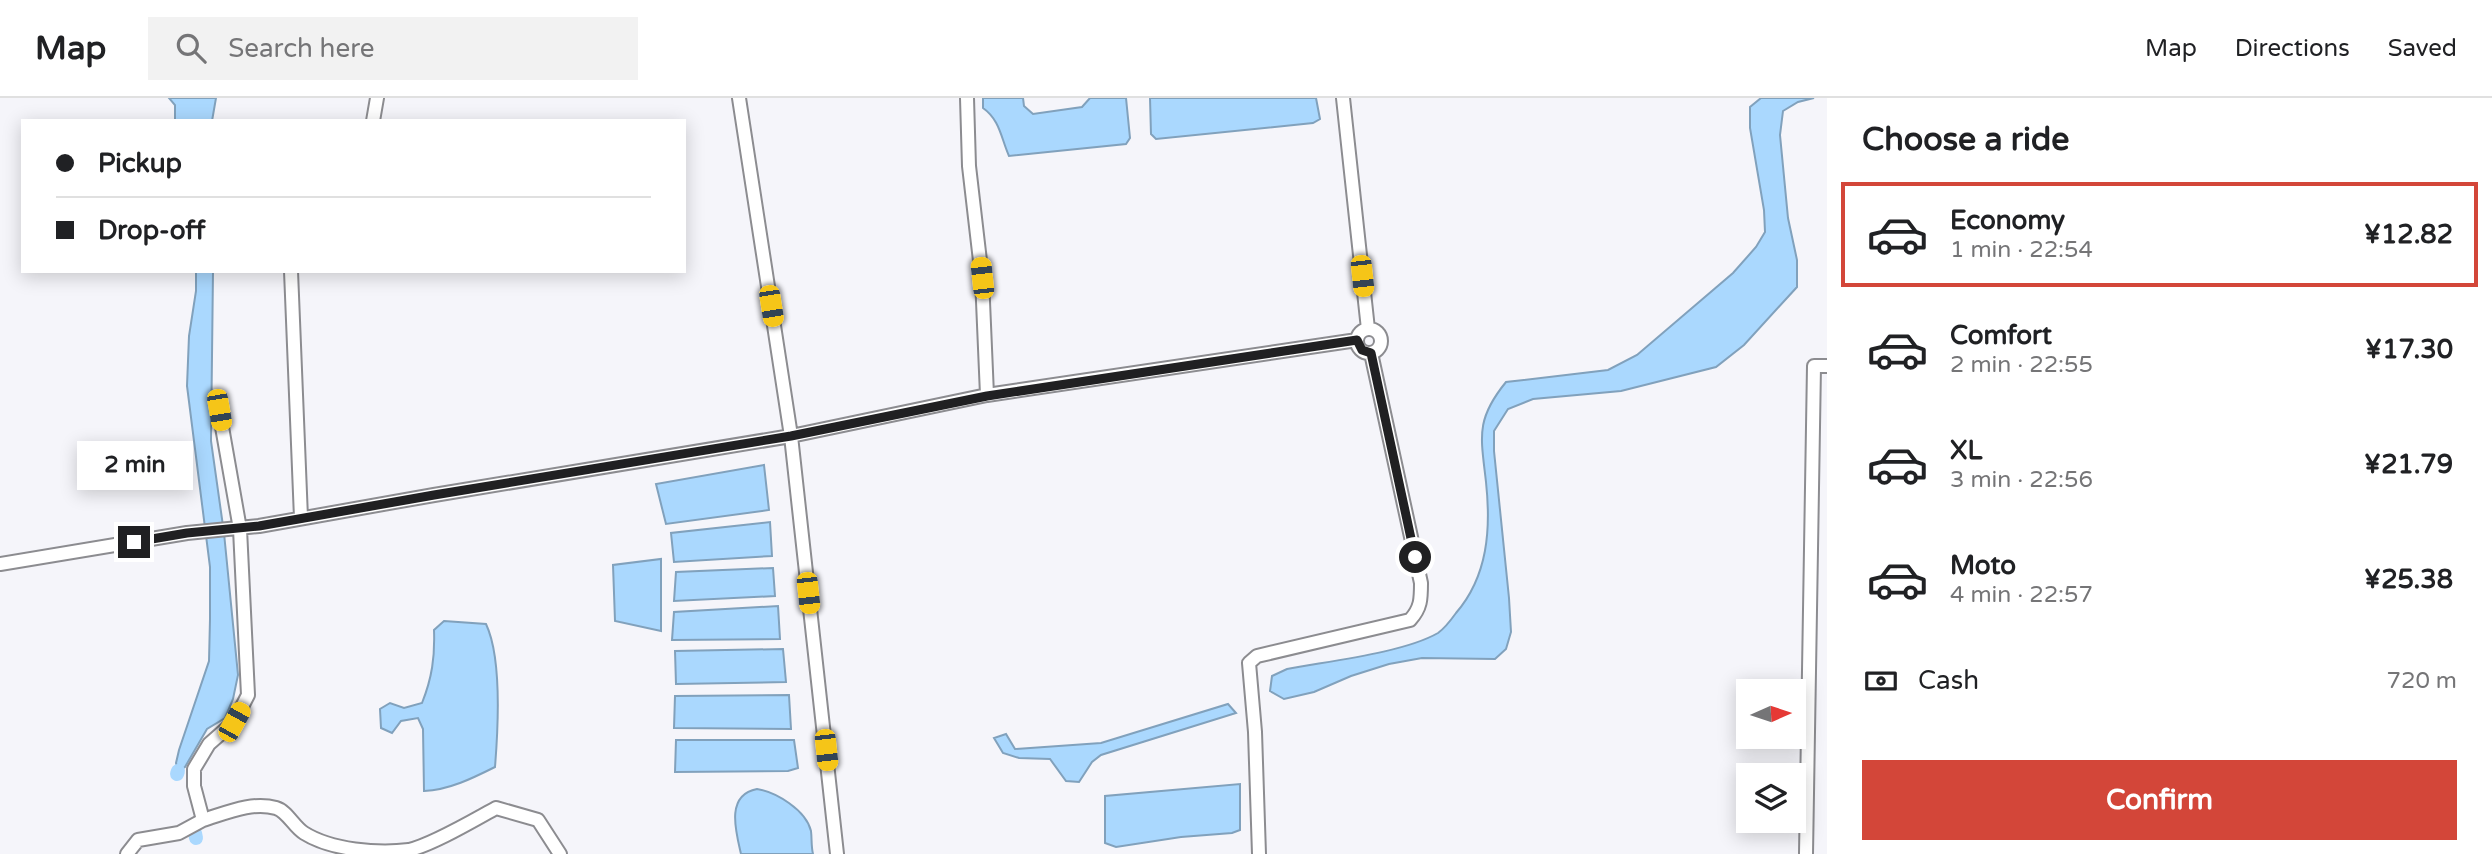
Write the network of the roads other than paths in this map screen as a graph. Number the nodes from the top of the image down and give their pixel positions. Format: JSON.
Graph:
{"nodes":[{"id":1,"x":377,"y":98,"type":"edge"},
{"id":2,"x":738,"y":98,"type":"edge"},
{"id":3,"x":967,"y":98,"type":"edge"},
{"id":4,"x":1343,"y":98,"type":"edge"},
{"id":5,"x":373,"y":119,"type":"edge"},
{"id":6,"x":291,"y":273,"type":"edge"},
{"id":7,"x":1367,"y":329,"type":"junction"},
{"id":8,"x":1357,"y":340,"type":"junction"},
{"id":9,"x":1371,"y":353,"type":"junction"},
{"id":10,"x":1827,"y":366,"type":"edge"},
{"id":11,"x":987,"y":396,"type":"junction"},
{"id":12,"x":219,"y":410,"type":"dead end"},
{"id":13,"x":791,"y":436,"type":"junction"},
{"id":14,"x":301,"y":518,"type":"junction"},
{"id":15,"x":235,"y":529,"type":"junction"},
{"id":16,"x":0,"y":564,"type":"edge"},
{"id":17,"x":203,"y":820,"type":"junction"},
{"id":18,"x":127,"y":854,"type":"edge"},
{"id":19,"x":560,"y":854,"type":"edge"},
{"id":20,"x":837,"y":854,"type":"edge"},
{"id":21,"x":1259,"y":854,"type":"edge"},
{"id":22,"x":1806,"y":854,"type":"edge"}],
"edges":[{"from":1,"to":5,"type":"street"},
{"from":2,"to":13,"type":"street"},
{"from":3,"to":11,"type":"street"},
{"from":4,"to":7,"type":"street"},
{"from":6,"to":14,"type":"street"},
{"from":7,"to":8,"type":"street"},
{"from":7,"to":9,"type":"street"},
{"from":8,"to":9,"type":"street"},
{"from":8,"to":11,"type":"street"},
{"from":9,"to":21,"type":"street"},
{"from":10,"to":22,"type":"street"},
{"from":11,"to":13,"type":"street"},
{"from":12,"to":15,"type":"street"},
{"from":13,"to":14,"type":"street"},
{"from":13,"to":20,"type":"street"},
{"from":14,"to":15,"type":"street"},
{"from":15,"to":16,"type":"street"},
{"from":15,"to":17,"type":"street"},
{"from":17,"to":18,"type":"street"},
{"from":17,"to":19,"type":"street"}]}
